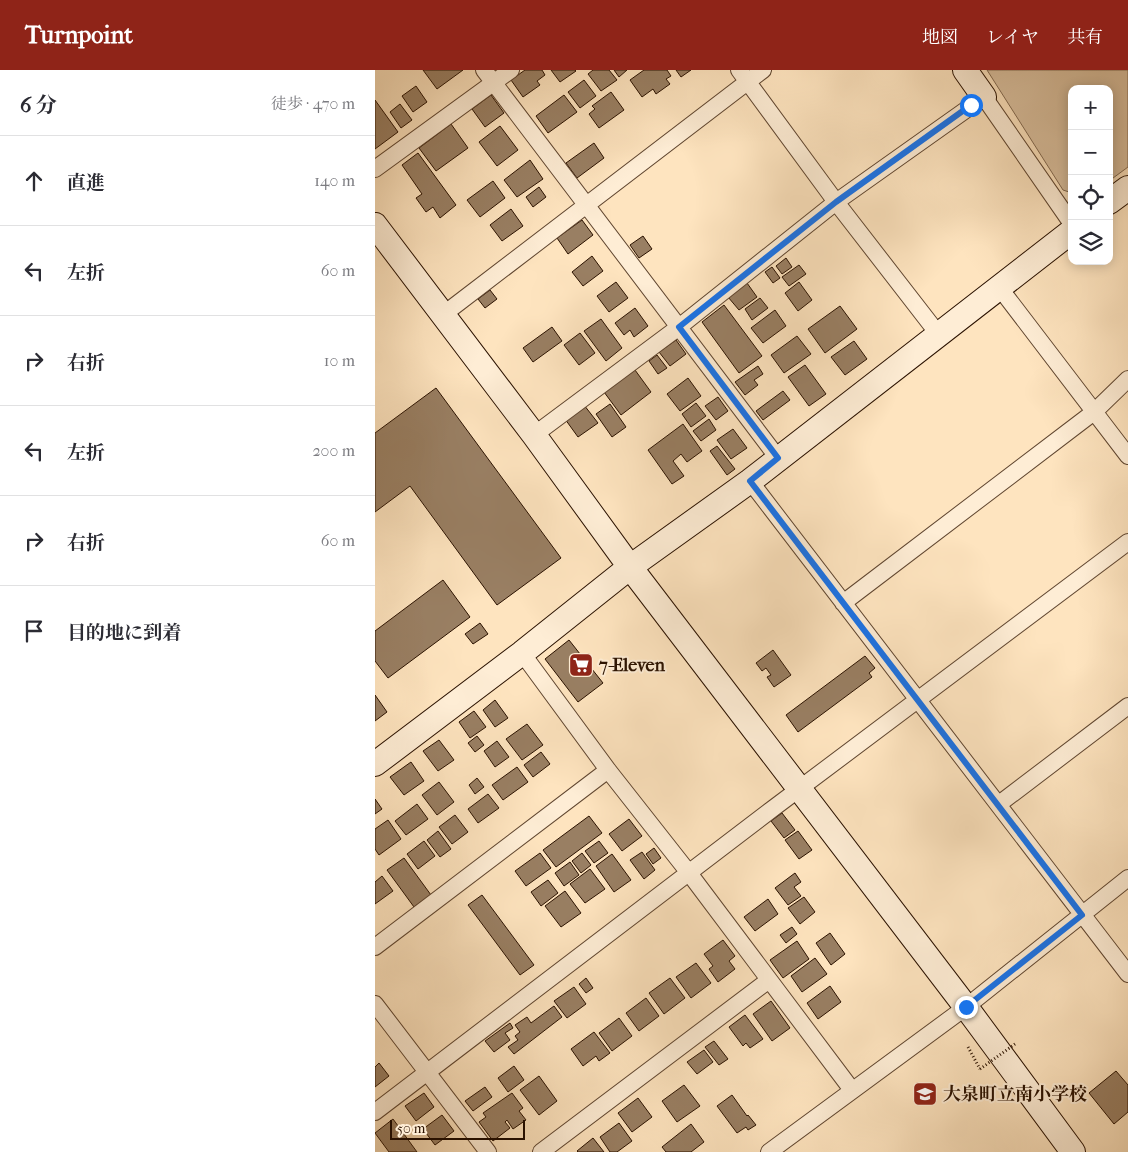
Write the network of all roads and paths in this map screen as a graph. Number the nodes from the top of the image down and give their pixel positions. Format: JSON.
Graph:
{"nodes":[{"id":1,"x":484,"y":70,"type":"edge"},
{"id":2,"x":511,"y":70,"type":"edge"},
{"id":3,"x":763,"y":70,"type":"edge"},
{"id":4,"x":965,"y":70,"type":"edge"},
{"id":5,"x":744,"y":76,"type":"edge"},
{"id":6,"x":494,"y":84,"type":"junction"},
{"id":7,"x":984,"y":96,"type":"junction"},
{"id":8,"x":375,"y":169,"type":"edge"},
{"id":9,"x":1128,"y":188,"type":"edge"},
{"id":10,"x":1113,"y":199,"type":"edge"},
{"id":11,"x":836,"y":202,"type":"junction"},
{"id":12,"x":586,"y":205,"type":"junction"},
{"id":13,"x":1069,"y":220,"type":"edge"},
{"id":14,"x":375,"y":225,"type":"edge"},
{"id":15,"x":1068,"y":234,"type":"edge"},
{"id":16,"x":999,"y":287,"type":"junction"},
{"id":17,"x":444,"y":314,"type":"junction"},
{"id":18,"x":679,"y":327,"type":"junction"},
{"id":19,"x":939,"y":335,"type":"junction"},
{"id":20,"x":1128,"y":379,"type":"edge"},
{"id":21,"x":1095,"y":412,"type":"junction"},
{"id":22,"x":534,"y":435,"type":"junction"},
{"id":23,"x":1128,"y":456,"type":"edge"},
{"id":24,"x":778,"y":458,"type":"junction"},
{"id":25,"x":750,"y":481,"type":"junction"},
{"id":26,"x":1128,"y":542,"type":"edge"},
{"id":27,"x":630,"y":567,"type":"junction"},
{"id":28,"x":843,"y":603,"type":"junction"},
{"id":29,"x":522,"y":653,"type":"junction"},
{"id":30,"x":917,"y":701,"type":"junction"},
{"id":31,"x":1128,"y":706,"type":"edge"},
{"id":32,"x":375,"y":764,"type":"edge"},
{"id":33,"x":608,"y":770,"type":"junction"},
{"id":34,"x":801,"y":789,"type":"junction"},
{"id":35,"x":999,"y":804,"type":"junction"},
{"id":36,"x":689,"y":873,"type":"junction"},
{"id":37,"x":1128,"y":878,"type":"edge"},
{"id":38,"x":1082,"y":915,"type":"junction"},
{"id":39,"x":375,"y":947,"type":"edge"},
{"id":40,"x":1128,"y":974,"type":"edge"},
{"id":41,"x":769,"y":980,"type":"junction"},
{"id":42,"x":375,"y":1004,"type":"edge"},
{"id":43,"x":966,"y":1007,"type":"junction"},
{"id":44,"x":1015,"y":1044,"type":"dead end"},
{"id":45,"x":967,"y":1046,"type":"dead end"},
{"id":46,"x":428,"y":1071,"type":"junction"},
{"id":47,"x":852,"y":1090,"type":"junction"},
{"id":48,"x":375,"y":1112,"type":"edge"},
{"id":49,"x":488,"y":1152,"type":"edge"},
{"id":50,"x":541,"y":1152,"type":"edge"},
{"id":51,"x":769,"y":1152,"type":"edge"},
{"id":52,"x":1073,"y":1152,"type":"edge"}],
"edges":[{"from":1,"to":6,"type":"street"},
{"from":2,"to":6,"type":"street"},
{"from":3,"to":5,"type":"street"},
{"from":4,"to":7,"type":"street"},
{"from":5,"to":11,"type":"street"},
{"from":5,"to":12,"type":"street"},
{"from":6,"to":8,"type":"street"},
{"from":6,"to":12,"type":"street"},
{"from":7,"to":11,"type":"street"},
{"from":7,"to":13,"type":"street"},
{"from":9,"to":10,"type":"street"},
{"from":11,"to":18,"type":"street"},
{"from":11,"to":19,"type":"street"},
{"from":12,"to":17,"type":"street"},
{"from":12,"to":18,"type":"street"},
{"from":14,"to":17,"type":"street"},
{"from":15,"to":16,"type":"street"},
{"from":16,"to":19,"type":"street"},
{"from":16,"to":21,"type":"street"},
{"from":17,"to":22,"type":"street"},
{"from":18,"to":22,"type":"street"},
{"from":18,"to":24,"type":"street"},
{"from":19,"to":24,"type":"street"},
{"from":20,"to":21,"type":"street"},
{"from":21,"to":23,"type":"street"},
{"from":21,"to":28,"type":"street"},
{"from":22,"to":27,"type":"street"},
{"from":24,"to":25,"type":"street"},
{"from":25,"to":27,"type":"street"},
{"from":25,"to":28,"type":"street"},
{"from":26,"to":30,"type":"street"},
{"from":27,"to":29,"type":"street"},
{"from":27,"to":34,"type":"street"},
{"from":28,"to":30,"type":"street"},
{"from":29,"to":32,"type":"street"},
{"from":29,"to":33,"type":"street"},
{"from":30,"to":34,"type":"street"},
{"from":30,"to":35,"type":"street"},
{"from":31,"to":35,"type":"street"},
{"from":33,"to":36,"type":"street"},
{"from":33,"to":39,"type":"street"},
{"from":34,"to":36,"type":"street"},
{"from":34,"to":43,"type":"street"},
{"from":35,"to":38,"type":"street"},
{"from":36,"to":41,"type":"street"},
{"from":36,"to":46,"type":"street"},
{"from":37,"to":38,"type":"street"},
{"from":38,"to":40,"type":"street"},
{"from":38,"to":43,"type":"street"},
{"from":41,"to":47,"type":"street"},
{"from":41,"to":50,"type":"street"},
{"from":42,"to":46,"type":"street"},
{"from":43,"to":47,"type":"street"},
{"from":43,"to":52,"type":"street"},
{"from":44,"to":45,"type":"path","bridge":true},
{"from":46,"to":48,"type":"street"},
{"from":46,"to":49,"type":"street"},
{"from":47,"to":51,"type":"street"}]}
